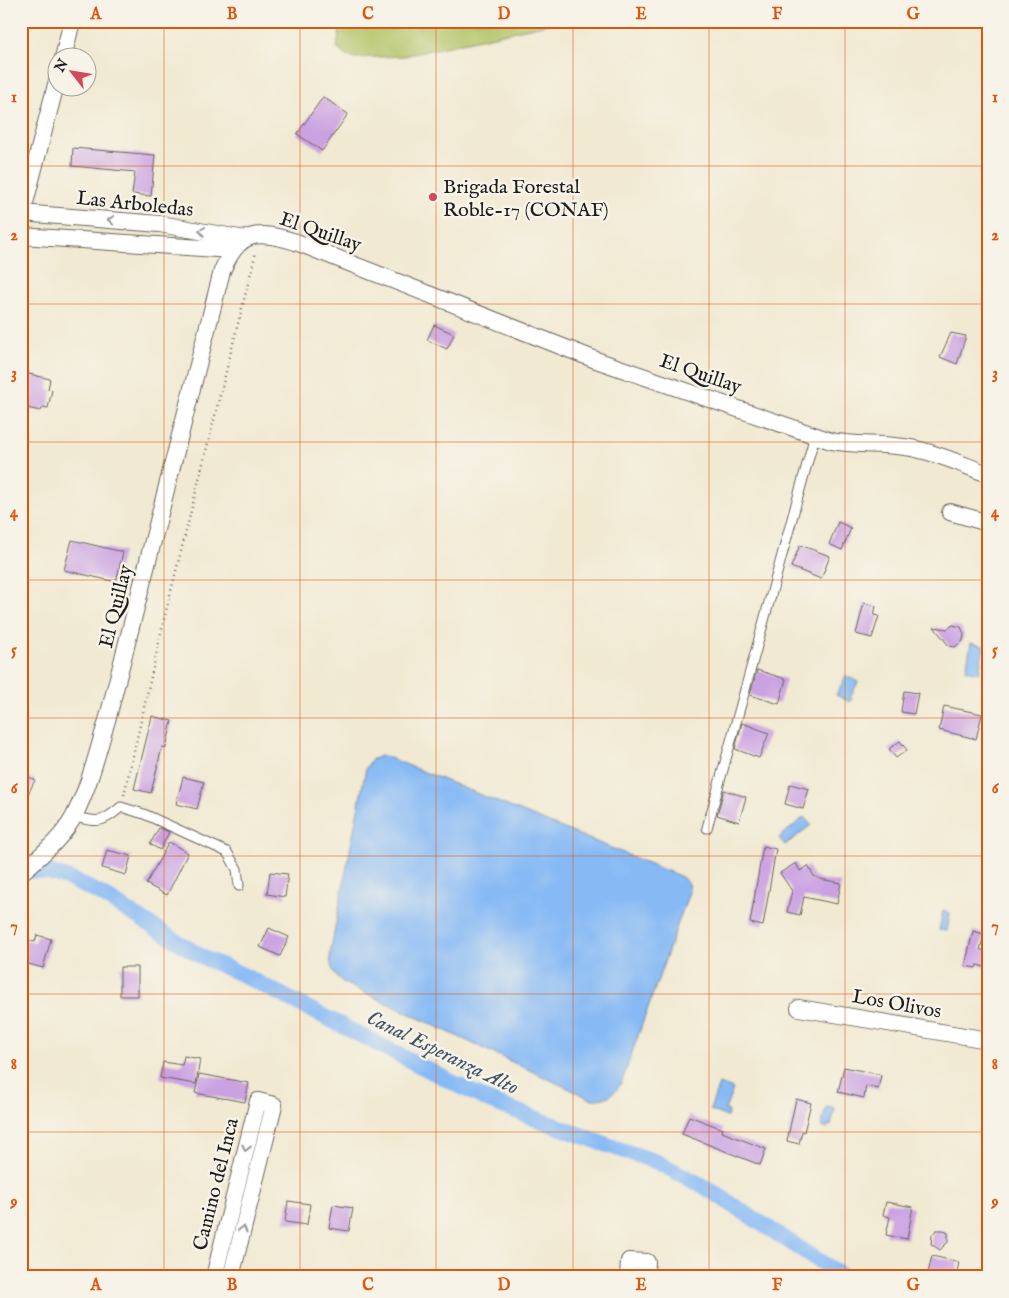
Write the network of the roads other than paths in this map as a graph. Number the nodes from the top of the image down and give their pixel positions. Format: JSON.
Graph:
{"nodes":[{"id":1,"x":72,"y":21,"type":"edge"},
{"id":2,"x":65,"y":48,"type":"edge"},
{"id":3,"x":53,"y":98,"type":"edge"},
{"id":4,"x":22,"y":215,"type":"edge"},
{"id":5,"x":21,"y":236,"type":"edge"},
{"id":6,"x":244,"y":239,"type":"junction"},
{"id":7,"x":232,"y":250,"type":"junction"},
{"id":8,"x":815,"y":435,"type":"junction"},
{"id":9,"x":988,"y":474,"type":"edge"},
{"id":10,"x":950,"y":512,"type":"dead end"},
{"id":11,"x":988,"y":523,"type":"edge"},
{"id":12,"x":74,"y":817,"type":"junction"},
{"id":13,"x":707,"y":828,"type":"dead end"},
{"id":14,"x":27,"y":868,"type":"edge"},
{"id":15,"x":239,"y":886,"type":"dead end"},
{"id":16,"x":799,"y":1008,"type":"dead end"},
{"id":17,"x":988,"y":1040,"type":"edge"},
{"id":18,"x":629,"y":1269,"type":"edge"},
{"id":19,"x":646,"y":1270,"type":"edge"},
{"id":20,"x":214,"y":1277,"type":"edge"},
{"id":21,"x":231,"y":1277,"type":"edge"}],
"edges":[{"from":1,"to":2,"type":"street"},
{"from":3,"to":4,"type":"street"},
{"from":6,"to":4,"type":"street","name":"Las Arboledas","one_way":true},
{"from":5,"to":7,"type":"street","name":"Las Arboledas"},
{"from":6,"to":7,"type":"street","name":"El Quillay"},
{"from":6,"to":8,"type":"street","name":"El Quillay"},
{"from":7,"to":12,"type":"street","name":"El Quillay"},
{"from":8,"to":9,"type":"street","name":"El Quillay"},
{"from":8,"to":13,"type":"lane"},
{"from":10,"to":11,"type":"street"},
{"from":12,"to":14,"type":"street","name":"El Quillay"},
{"from":12,"to":15,"type":"lane"},
{"from":16,"to":17,"type":"street","name":"Los Olivos"},
{"from":18,"to":19,"type":"street"},
{"from":21,"to":20,"type":"street","name":"Camino del Inca","one_way":true}]}
